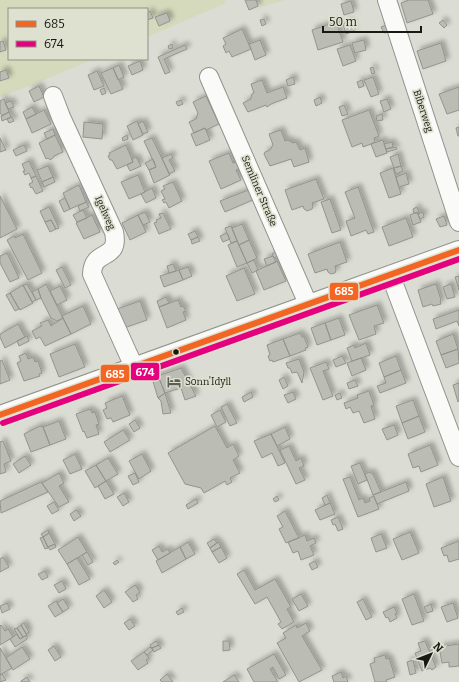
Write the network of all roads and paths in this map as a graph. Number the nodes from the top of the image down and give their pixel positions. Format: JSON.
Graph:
{"nodes":[{"id":1,"x":387,"y":0,"type":"edge"},
{"id":2,"x":210,"y":77,"type":"dead end"},
{"id":3,"x":53,"y":96,"type":"dead end"},
{"id":4,"x":459,"y":222,"type":"edge"},
{"id":5,"x":459,"y":250,"type":"edge"},
{"id":6,"x":392,"y":274,"type":"junction"},
{"id":7,"x":308,"y":304,"type":"junction"},
{"id":8,"x":134,"y":367,"type":"junction"},
{"id":9,"x":0,"y":415,"type":"edge"},
{"id":10,"x":459,"y":457,"type":"edge"}],
"edges":[{"from":1,"to":4,"type":"street","name":"Biberweg"},
{"from":2,"to":7,"type":"street","name":"Semliner Straße"},
{"from":3,"to":8,"type":"street","name":"Igelweg"},
{"from":5,"to":6,"type":"street"},
{"from":6,"to":7,"type":"street"},
{"from":6,"to":10,"type":"street"},
{"from":7,"to":8,"type":"street"},
{"from":8,"to":9,"type":"street"}]}
